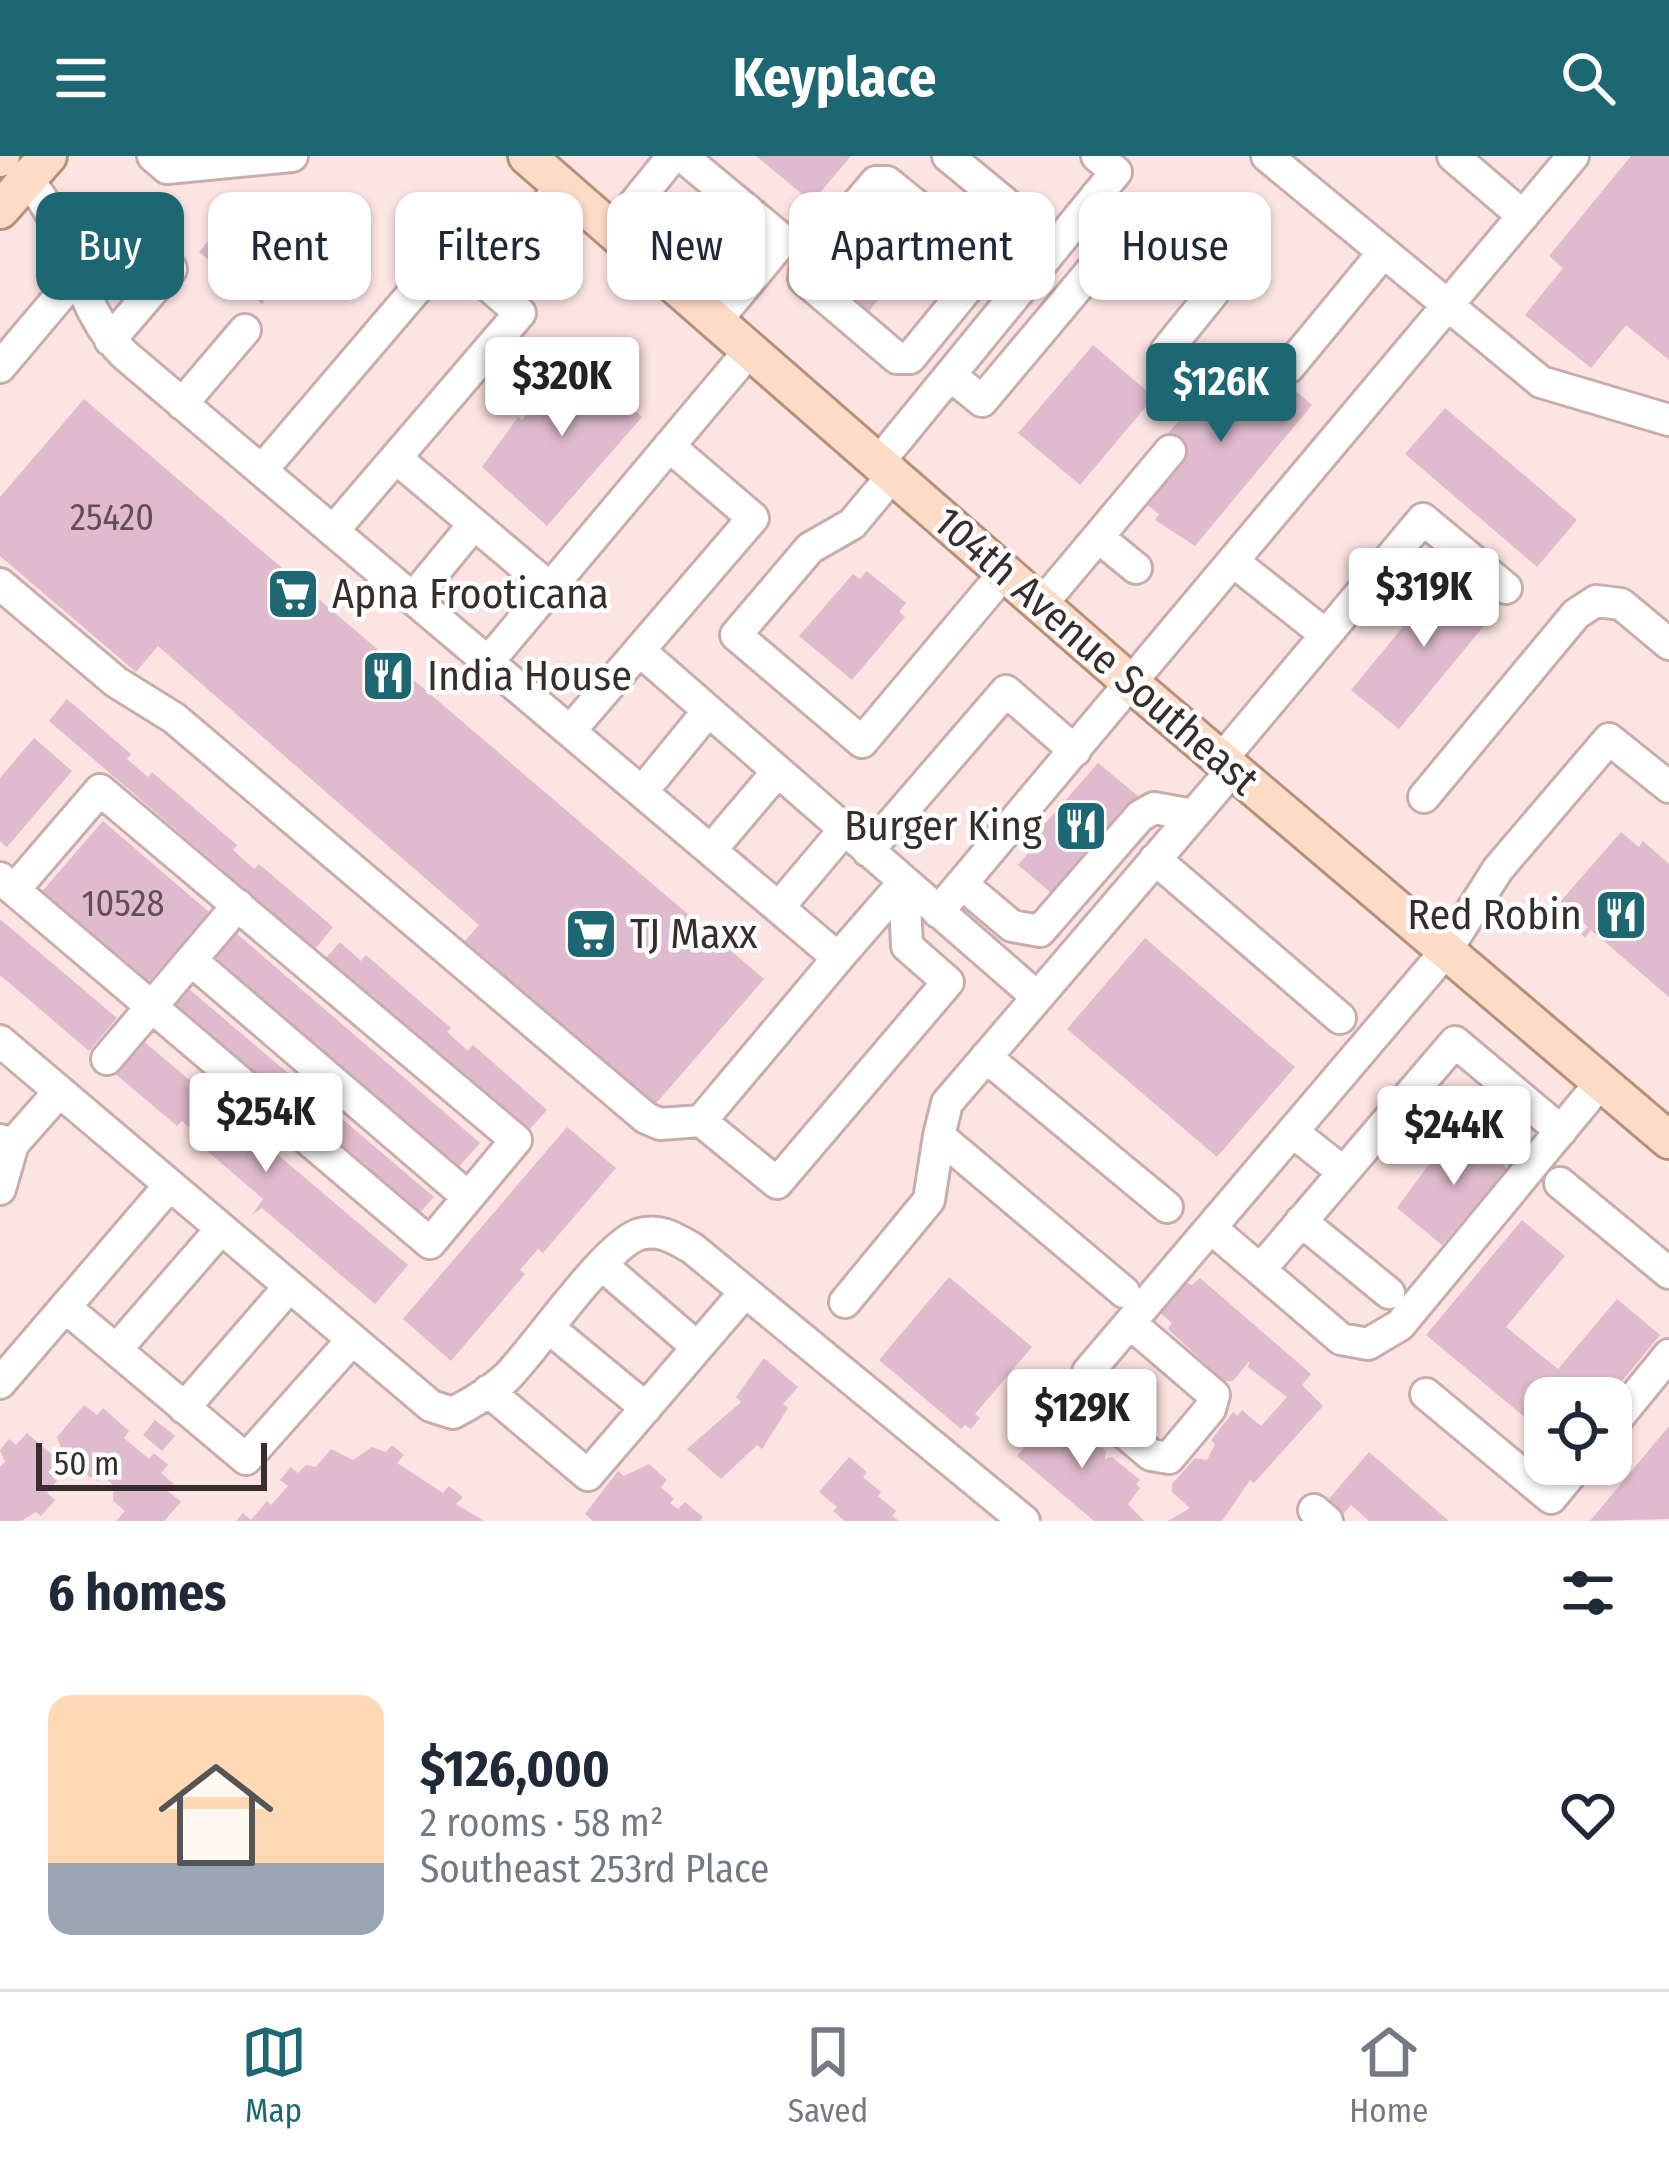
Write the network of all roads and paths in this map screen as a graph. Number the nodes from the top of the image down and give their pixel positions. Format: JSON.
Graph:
{"nodes":[{"id":1,"x":153,"y":156,"type":"edge"},
{"id":2,"x":292,"y":156,"type":"edge"},
{"id":3,"x":678,"y":156,"type":"edge"},
{"id":4,"x":948,"y":156,"type":"edge"},
{"id":5,"x":1096,"y":156,"type":"edge"},
{"id":6,"x":1267,"y":156,"type":"edge"},
{"id":7,"x":1454,"y":156,"type":"edge"},
{"id":8,"x":1573,"y":156,"type":"edge"},
{"id":9,"x":19,"y":162,"type":"edge"},
{"id":10,"x":544,"y":166,"type":"edge"},
{"id":11,"x":39,"y":192,"type":"edge"},
{"id":12,"x":646,"y":192,"type":"edge"},
{"id":13,"x":1099,"y":192,"type":"edge"},
{"id":14,"x":0,"y":209,"type":"edge"},
{"id":15,"x":1523,"y":216,"type":"junction"},
{"id":16,"x":1079,"y":217,"type":"edge"},
{"id":17,"x":607,"y":224,"type":"edge"},
{"id":18,"x":1056,"y":245,"type":"joint"},
{"id":19,"x":1384,"y":253,"type":"junction"},
{"id":20,"x":988,"y":263,"type":"joint"},
{"id":21,"x":1079,"y":285,"type":"edge"},
{"id":22,"x":57,"y":300,"type":"edge"},
{"id":23,"x":88,"y":300,"type":"edge"},
{"id":24,"x":144,"y":300,"type":"edge"},
{"id":25,"x":407,"y":300,"type":"edge"},
{"id":26,"x":505,"y":300,"type":"edge"},
{"id":27,"x":692,"y":300,"type":"edge"},
{"id":28,"x":1011,"y":300,"type":"edge"},
{"id":29,"x":1207,"y":300,"type":"edge"},
{"id":30,"x":1448,"y":307,"type":"junction"},
{"id":31,"x":716,"y":321,"type":"junction"},
{"id":32,"x":245,"y":330,"type":"dead end"},
{"id":33,"x":110,"y":340,"type":"junction"},
{"id":34,"x":750,"y":350,"type":"junction"},
{"id":35,"x":1166,"y":351,"type":"dead end"},
{"id":36,"x":0,"y":367,"type":"edge"},
{"id":37,"x":1289,"y":367,"type":"dead end"},
{"id":38,"x":950,"y":375,"type":"junction"},
{"id":39,"x":182,"y":404,"type":"junction"},
{"id":40,"x":1669,"y":420,"type":"edge"},
{"id":41,"x":669,"y":446,"type":"junction"},
{"id":42,"x":1170,"y":452,"type":"dead end"},
{"id":43,"x":396,"y":458,"type":"junction"},
{"id":44,"x":886,"y":469,"type":"junction"},
{"id":45,"x":262,"y":470,"type":"junction"},
{"id":46,"x":474,"y":524,"type":"junction"},
{"id":47,"x":333,"y":531,"type":"junction"},
{"id":48,"x":1098,"y":537,"type":"junction"},
{"id":49,"x":1234,"y":562,"type":"junction"},
{"id":50,"x":1136,"y":568,"type":"dead end"},
{"id":51,"x":1004,"y":573,"type":"junction"},
{"id":52,"x":0,"y":584,"type":"edge"},
{"id":53,"x":550,"y":588,"type":"junction"},
{"id":54,"x":1506,"y":588,"type":"dead end"},
{"id":55,"x":413,"y":598,"type":"junction"},
{"id":56,"x":1041,"y":605,"type":"junction"},
{"id":57,"x":1326,"y":635,"type":"junction"},
{"id":58,"x":1669,"y":644,"type":"edge"},
{"id":59,"x":640,"y":651,"type":"junction"},
{"id":60,"x":488,"y":662,"type":"junction"},
{"id":61,"x":1132,"y":684,"type":"junction"},
{"id":62,"x":708,"y":711,"type":"junction"},
{"id":63,"x":570,"y":731,"type":"junction"},
{"id":64,"x":1075,"y":751,"type":"junction"},
{"id":65,"x":1227,"y":764,"type":"junction"},
{"id":66,"x":777,"y":772,"type":"junction"},
{"id":67,"x":1669,"y":788,"type":"edge"},
{"id":68,"x":642,"y":791,"type":"junction"},
{"id":69,"x":1424,"y":797,"type":"dead end"},
{"id":70,"x":1193,"y":815,"type":"junction"},
{"id":71,"x":856,"y":840,"type":"junction"},
{"id":72,"x":711,"y":850,"type":"junction"},
{"id":73,"x":1155,"y":860,"type":"junction"},
{"id":74,"x":904,"y":882,"type":"junction"},
{"id":75,"x":5,"y":884,"type":"edge"},
{"id":76,"x":962,"y":884,"type":"junction"},
{"id":77,"x":238,"y":905,"type":"junction"},
{"id":78,"x":778,"y":908,"type":"junction"},
{"id":79,"x":938,"y":912,"type":"junction"},
{"id":80,"x":1446,"y":950,"type":"junction"},
{"id":81,"x":838,"y":958,"type":"junction"},
{"id":82,"x":191,"y":960,"type":"junction"},
{"id":83,"x":1037,"y":997,"type":"junction"},
{"id":84,"x":151,"y":1006,"type":"junction"},
{"id":85,"x":1340,"y":1018,"type":"dead end"},
{"id":86,"x":0,"y":1041,"type":"edge"},
{"id":87,"x":986,"y":1057,"type":"junction"},
{"id":88,"x":107,"y":1059,"type":"dead end"},
{"id":89,"x":1601,"y":1082,"type":"junction"},
{"id":90,"x":59,"y":1092,"type":"junction"},
{"id":91,"x":701,"y":1121,"type":"junction"},
{"id":92,"x":1561,"y":1131,"type":"junction"},
{"id":93,"x":1293,"y":1132,"type":"junction"},
{"id":94,"x":939,"y":1136,"type":"junction"},
{"id":95,"x":1669,"y":1140,"type":"edge"},
{"id":96,"x":7,"y":1142,"type":"edge"},
{"id":97,"x":1343,"y":1172,"type":"junction"},
{"id":98,"x":1560,"y":1183,"type":"dead end"},
{"id":99,"x":169,"y":1186,"type":"junction"},
{"id":100,"x":0,"y":1189,"type":"edge"},
{"id":101,"x":468,"y":1197,"type":"junction"},
{"id":102,"x":1167,"y":1207,"type":"dead end"},
{"id":103,"x":1301,"y":1221,"type":"junction"},
{"id":104,"x":1210,"y":1228,"type":"junction"},
{"id":105,"x":221,"y":1229,"type":"junction"},
{"id":106,"x":603,"y":1267,"type":"junction"},
{"id":107,"x":1260,"y":1270,"type":"junction"},
{"id":108,"x":1669,"y":1273,"type":"edge"},
{"id":109,"x":289,"y":1286,"type":"junction"},
{"id":110,"x":745,"y":1292,"type":"junction"},
{"id":111,"x":1124,"y":1292,"type":"dead end"},
{"id":112,"x":1389,"y":1293,"type":"dead end"},
{"id":113,"x":845,"y":1303,"type":"dead end"},
{"id":114,"x":65,"y":1307,"type":"junction"},
{"id":115,"x":1130,"y":1323,"type":"junction"},
{"id":116,"x":549,"y":1328,"type":"junction"},
{"id":117,"x":352,"y":1340,"type":"junction"},
{"id":118,"x":698,"y":1347,"type":"junction"},
{"id":119,"x":116,"y":1350,"type":"junction"},
{"id":120,"x":1669,"y":1355,"type":"edge"},
{"id":121,"x":0,"y":1383,"type":"edge"},
{"id":122,"x":488,"y":1391,"type":"junction"},
{"id":123,"x":1426,"y":1394,"type":"dead end"},
{"id":124,"x":1632,"y":1400,"type":"edge"},
{"id":125,"x":184,"y":1408,"type":"junction"},
{"id":126,"x":646,"y":1408,"type":"junction"},
{"id":127,"x":1524,"y":1475,"type":"edge"},
{"id":128,"x":1536,"y":1485,"type":"edge"},
{"id":129,"x":1563,"y":1485,"type":"edge"},
{"id":130,"x":1024,"y":1521,"type":"edge"}],
"edges":[{"from":1,"to":2,"type":"street"},
{"from":3,"to":12,"type":"street"},
{"from":3,"to":31,"type":"street"},
{"from":4,"to":18,"type":"street"},
{"from":5,"to":13,"type":"street"},
{"from":6,"to":19,"type":"street"},
{"from":7,"to":15,"type":"street"},
{"from":8,"to":15,"type":"street"},
{"from":9,"to":11,"type":"street"},
{"from":9,"to":14,"type":"main road"},
{"from":10,"to":17,"type":"main road","name":"104th Avenue Southeast"},
{"from":15,"to":30,"type":"street"},
{"from":16,"to":18,"type":"street"},
{"from":19,"to":30,"type":"street"},
{"from":19,"to":37,"type":"street"},
{"from":20,"to":20,"type":"street"},
{"from":21,"to":38,"type":"street"},
{"from":22,"to":36,"type":"street"},
{"from":23,"to":33,"type":"street"},
{"from":24,"to":33,"type":"street"},
{"from":25,"to":45,"type":"street"},
{"from":26,"to":43,"type":"street"},
{"from":27,"to":31,"type":"main road","name":"104th Avenue Southeast"},
{"from":28,"to":38,"type":"street"},
{"from":29,"to":35,"type":"street"},
{"from":30,"to":40,"type":"street"},
{"from":30,"to":49,"type":"street"},
{"from":31,"to":34,"type":"main road","name":"104th Avenue Southeast"},
{"from":32,"to":39,"type":"street"},
{"from":33,"to":39,"type":"street"},
{"from":34,"to":41,"type":"street"},
{"from":34,"to":44,"type":"main road","name":"104th Avenue Southeast"},
{"from":38,"to":44,"type":"street"},
{"from":39,"to":45,"type":"street"},
{"from":41,"to":53,"type":"street"},
{"from":41,"to":59,"type":"street"},
{"from":42,"to":48,"type":"street"},
{"from":43,"to":46,"type":"street"},
{"from":43,"to":47,"type":"street"},
{"from":44,"to":51,"type":"main road","name":"104th Avenue Southeast"},
{"from":44,"to":51,"type":"street"},
{"from":45,"to":47,"type":"street"},
{"from":46,"to":53,"type":"street"},
{"from":46,"to":55,"type":"street"},
{"from":47,"to":55,"type":"street"},
{"from":48,"to":50,"type":"street"},
{"from":48,"to":56,"type":"street"},
{"from":49,"to":57,"type":"street"},
{"from":49,"to":61,"type":"street"},
{"from":51,"to":56,"type":"main road","name":"104th Avenue Southeast"},
{"from":52,"to":91,"type":"street"},
{"from":53,"to":60,"type":"street"},
{"from":54,"to":57,"type":"street"},
{"from":55,"to":60,"type":"street"},
{"from":56,"to":61,"type":"main road","name":"104th Avenue Southeast"},
{"from":57,"to":65,"type":"street"},
{"from":58,"to":69,"type":"street"},
{"from":59,"to":62,"type":"street"},
{"from":59,"to":63,"type":"street"},
{"from":60,"to":63,"type":"street"},
{"from":61,"to":64,"type":"street"},
{"from":61,"to":65,"type":"main road","name":"104th Avenue Southeast"},
{"from":62,"to":66,"type":"street"},
{"from":62,"to":68,"type":"street"},
{"from":63,"to":68,"type":"street"},
{"from":64,"to":71,"type":"street"},
{"from":64,"to":76,"type":"street"},
{"from":65,"to":70,"type":"street"},
{"from":65,"to":80,"type":"main road","name":"104th Avenue Southeast"},
{"from":66,"to":71,"type":"street"},
{"from":66,"to":72,"type":"street"},
{"from":67,"to":80,"type":"street"},
{"from":68,"to":72,"type":"street"},
{"from":70,"to":73,"type":"street"},
{"from":70,"to":76,"type":"street"},
{"from":71,"to":74,"type":"street"},
{"from":71,"to":78,"type":"street"},
{"from":72,"to":78,"type":"street"},
{"from":73,"to":83,"type":"street"},
{"from":73,"to":85,"type":"street"},
{"from":74,"to":79,"type":"street"},
{"from":74,"to":81,"type":"street"},
{"from":74,"to":91,"type":"street"},
{"from":75,"to":77,"type":"street"},
{"from":75,"to":84,"type":"street"},
{"from":76,"to":79,"type":"street"},
{"from":77,"to":82,"type":"street"},
{"from":77,"to":101,"type":"street"},
{"from":78,"to":81,"type":"street"},
{"from":79,"to":83,"type":"street"},
{"from":80,"to":89,"type":"main road","name":"104th Avenue Southeast"},
{"from":80,"to":93,"type":"street"},
{"from":81,"to":91,"type":"street"},
{"from":82,"to":84,"type":"street"},
{"from":82,"to":101,"type":"street"},
{"from":83,"to":87,"type":"street"},
{"from":84,"to":88,"type":"street"},
{"from":84,"to":101,"type":"street"},
{"from":86,"to":90,"type":"street"},
{"from":87,"to":94,"type":"street"},
{"from":87,"to":102,"type":"street"},
{"from":89,"to":92,"type":"street"},
{"from":89,"to":95,"type":"main road","name":"104th Avenue Southeast"},
{"from":90,"to":96,"type":"street"},
{"from":90,"to":99,"type":"street"},
{"from":92,"to":97,"type":"street"},
{"from":92,"to":107,"type":"street"},
{"from":93,"to":97,"type":"street"},
{"from":93,"to":104,"type":"street"},
{"from":94,"to":111,"type":"street"},
{"from":94,"to":113,"type":"street"},
{"from":96,"to":100,"type":"street"},
{"from":97,"to":103,"type":"street"},
{"from":98,"to":108,"type":"street"},
{"from":99,"to":105,"type":"street"},
{"from":99,"to":114,"type":"street"},
{"from":103,"to":107,"type":"street"},
{"from":103,"to":112,"type":"street"},
{"from":104,"to":107,"type":"street"},
{"from":104,"to":115,"type":"street"},
{"from":105,"to":109,"type":"street"},
{"from":105,"to":119,"type":"street"},
{"from":106,"to":110,"type":"street"},
{"from":106,"to":116,"type":"street"},
{"from":106,"to":118,"type":"street"},
{"from":109,"to":117,"type":"street"},
{"from":109,"to":125,"type":"street"},
{"from":110,"to":118,"type":"street"},
{"from":110,"to":130,"type":"street"},
{"from":114,"to":119,"type":"street"},
{"from":114,"to":121,"type":"street"},
{"from":115,"to":115,"type":"street"},
{"from":116,"to":122,"type":"street"},
{"from":116,"to":126,"type":"street"},
{"from":117,"to":122,"type":"street"},
{"from":117,"to":125,"type":"street"},
{"from":118,"to":126,"type":"street"},
{"from":119,"to":125,"type":"street"},
{"from":120,"to":124,"type":"street"},
{"from":122,"to":126,"type":"street"},
{"from":123,"to":127,"type":"street"},
{"from":128,"to":129,"type":"street"}]}
